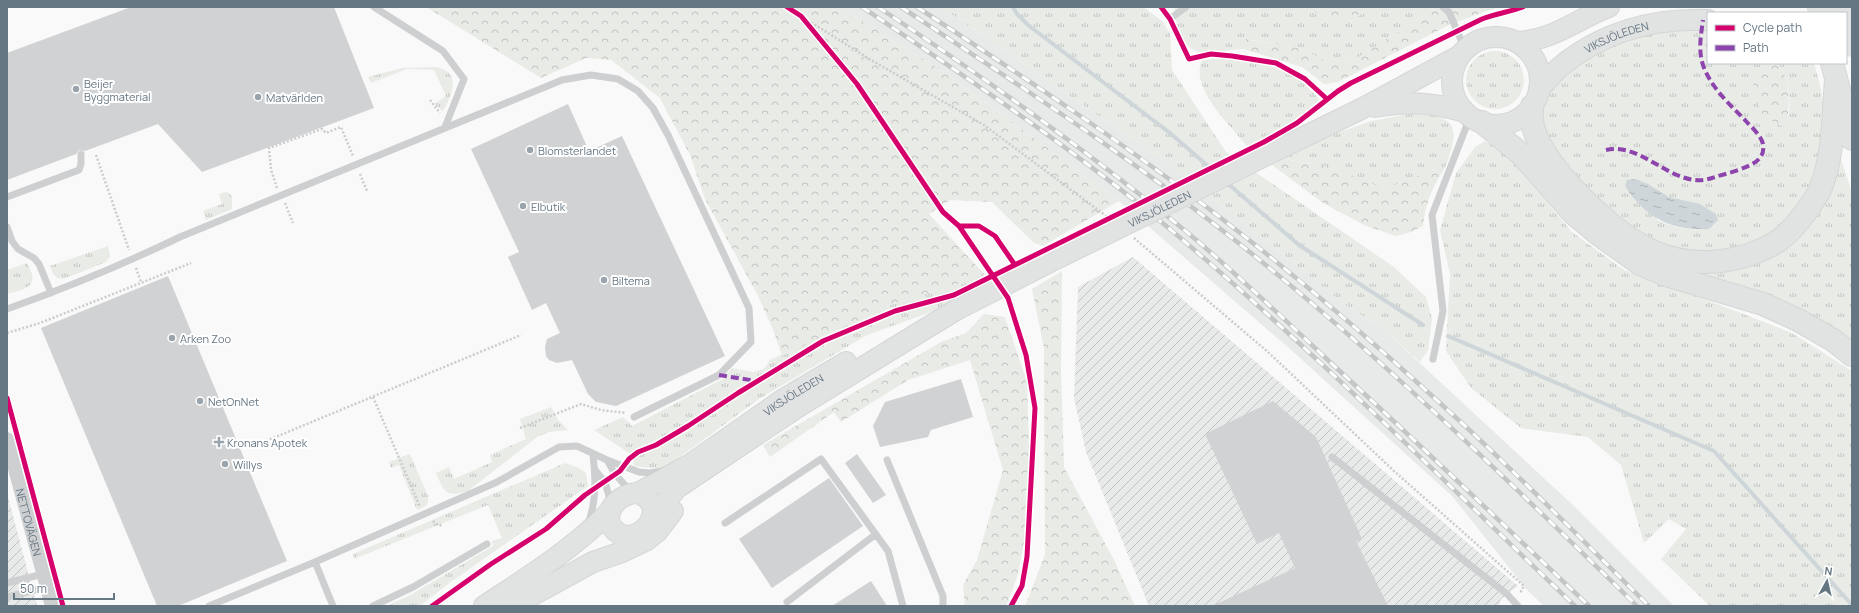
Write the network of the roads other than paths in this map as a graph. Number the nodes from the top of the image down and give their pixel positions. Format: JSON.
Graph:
{"nodes":[{"id":1,"x":374,"y":7,"type":"edge"},
{"id":2,"x":1186,"y":7,"type":"edge"},
{"id":3,"x":1443,"y":7,"type":"edge"},
{"id":4,"x":1609,"y":7,"type":"edge"},
{"id":5,"x":1820,"y":7,"type":"edge"},
{"id":6,"x":1852,"y":11,"type":"edge"},
{"id":7,"x":1170,"y":19,"type":"dead end"},
{"id":8,"x":1707,"y":20,"type":"edge"},
{"id":9,"x":1847,"y":24,"type":"edge"},
{"id":10,"x":1516,"y":42,"type":"junction"},
{"id":11,"x":1852,"y":46,"type":"edge"},
{"id":12,"x":1462,"y":52,"type":"junction"},
{"id":13,"x":1834,"y":71,"type":"edge"},
{"id":14,"x":1535,"y":98,"type":"junction"},
{"id":15,"x":1363,"y":108,"type":"junction"},
{"id":16,"x":1472,"y":117,"type":"junction"},
{"id":17,"x":445,"y":127,"type":"junction"},
{"id":18,"x":1852,"y":139,"type":"edge"},
{"id":19,"x":81,"y":154,"type":"dead end"},
{"id":20,"x":7,"y":197,"type":"edge"},
{"id":21,"x":7,"y":227,"type":"edge"},
{"id":22,"x":51,"y":293,"type":"junction"},
{"id":23,"x":7,"y":309,"type":"edge"},
{"id":24,"x":1852,"y":355,"type":"edge"},
{"id":25,"x":1433,"y":359,"type":"dead end"},
{"id":26,"x":634,"y":417,"type":"road end"},
{"id":27,"x":7,"y":439,"type":"edge"},
{"id":28,"x":593,"y":455,"type":"junction"},
{"id":29,"x":1332,"y":457,"type":"dead end"},
{"id":30,"x":607,"y":460,"type":"junction"},
{"id":31,"x":887,"y":460,"type":"dead end"},
{"id":32,"x":696,"y":468,"type":"junction"},
{"id":33,"x":595,"y":470,"type":"junction"},
{"id":34,"x":635,"y":493,"type":"junction"},
{"id":35,"x":611,"y":509,"type":"junction"},
{"id":36,"x":651,"y":519,"type":"junction"},
{"id":37,"x":725,"y":523,"type":"dead end"},
{"id":38,"x":876,"y":534,"type":"junction"},
{"id":39,"x":628,"y":535,"type":"junction"},
{"id":40,"x":581,"y":538,"type":"junction"},
{"id":41,"x":487,"y":544,"type":"dead end"},
{"id":42,"x":315,"y":562,"type":"junction"},
{"id":43,"x":45,"y":580,"type":"junction"},
{"id":44,"x":7,"y":583,"type":"edge"},
{"id":45,"x":7,"y":597,"type":"edge"},
{"id":46,"x":786,"y":602,"type":"dead end"},
{"id":47,"x":52,"y":606,"type":"edge"},
{"id":48,"x":209,"y":606,"type":"edge"},
{"id":49,"x":333,"y":606,"type":"edge"},
{"id":50,"x":373,"y":606,"type":"edge"},
{"id":51,"x":484,"y":606,"type":"edge"},
{"id":52,"x":509,"y":606,"type":"edge"},
{"id":53,"x":512,"y":606,"type":"edge"},
{"id":54,"x":902,"y":606,"type":"edge"},
{"id":55,"x":943,"y":606,"type":"edge"},
{"id":56,"x":1518,"y":606,"type":"edge"}],
"edges":[{"from":1,"to":17,"type":"lane"},
{"from":2,"to":7,"type":"lane"},
{"from":3,"to":12,"type":"lane"},
{"from":4,"to":10,"type":"main road"},
{"from":5,"to":6,"type":"main road"},
{"from":8,"to":14,"type":"main road","name":"VIKSJÖLEDEN"},
{"from":9,"to":11,"type":"highway","bridge":true},
{"from":10,"to":12,"type":"main road"},
{"from":10,"to":14,"type":"main road"},
{"from":12,"to":15,"type":"main road","name":"VIKSJÖLEDEN"},
{"from":12,"to":16,"type":"main road"},
{"from":13,"to":14,"type":"highway"},
{"from":13,"to":18,"type":"highway"},
{"from":14,"to":16,"type":"main road"},
{"from":15,"to":16,"type":"main road","name":"VIKSJÖLEDEN"},
{"from":15,"to":32,"type":"main road","name":"VIKSJÖLEDEN","bridge":true},
{"from":16,"to":24,"type":"highway"},
{"from":16,"to":25,"type":"lane"},
{"from":17,"to":22,"type":"lane"},
{"from":17,"to":26,"type":"lane"},
{"from":19,"to":20,"type":"lane"},
{"from":21,"to":22,"type":"lane"},
{"from":22,"to":23,"type":"lane"},
{"from":27,"to":43,"type":"street","name":"NETTOVÄGEN"},
{"from":28,"to":30,"type":"lane"},
{"from":28,"to":33,"type":"lane"},
{"from":28,"to":42,"type":"lane"},
{"from":29,"to":56,"type":"lane"},
{"from":30,"to":32,"type":"lane"},
{"from":30,"to":34,"type":"lane"},
{"from":31,"to":55,"type":"lane"},
{"from":32,"to":34,"type":"main road","name":"VIKSJÖLEDEN"},
{"from":32,"to":36,"type":"main road","name":"VIKSJÖLEDEN"},
{"from":32,"to":53,"type":"main road","name":"VIKSJÖLEDEN"},
{"from":33,"to":35,"type":"lane"},
{"from":33,"to":40,"type":"lane"},
{"from":34,"to":35,"type":"main road"},
{"from":34,"to":36,"type":"main road"},
{"from":35,"to":39,"type":"main road"},
{"from":35,"to":40,"type":"main road"},
{"from":36,"to":39,"type":"main road"},
{"from":37,"to":38,"type":"lane"},
{"from":38,"to":46,"type":"lane"},
{"from":38,"to":54,"type":"lane"},
{"from":39,"to":52,"type":"main road"},
{"from":40,"to":51,"type":"main road"},
{"from":41,"to":50,"type":"lane"},
{"from":42,"to":48,"type":"lane"},
{"from":42,"to":49,"type":"lane"},
{"from":43,"to":44,"type":"lane"},
{"from":43,"to":45,"type":"lane"},
{"from":43,"to":47,"type":"street","name":"NETTOVÄGEN"}]}
